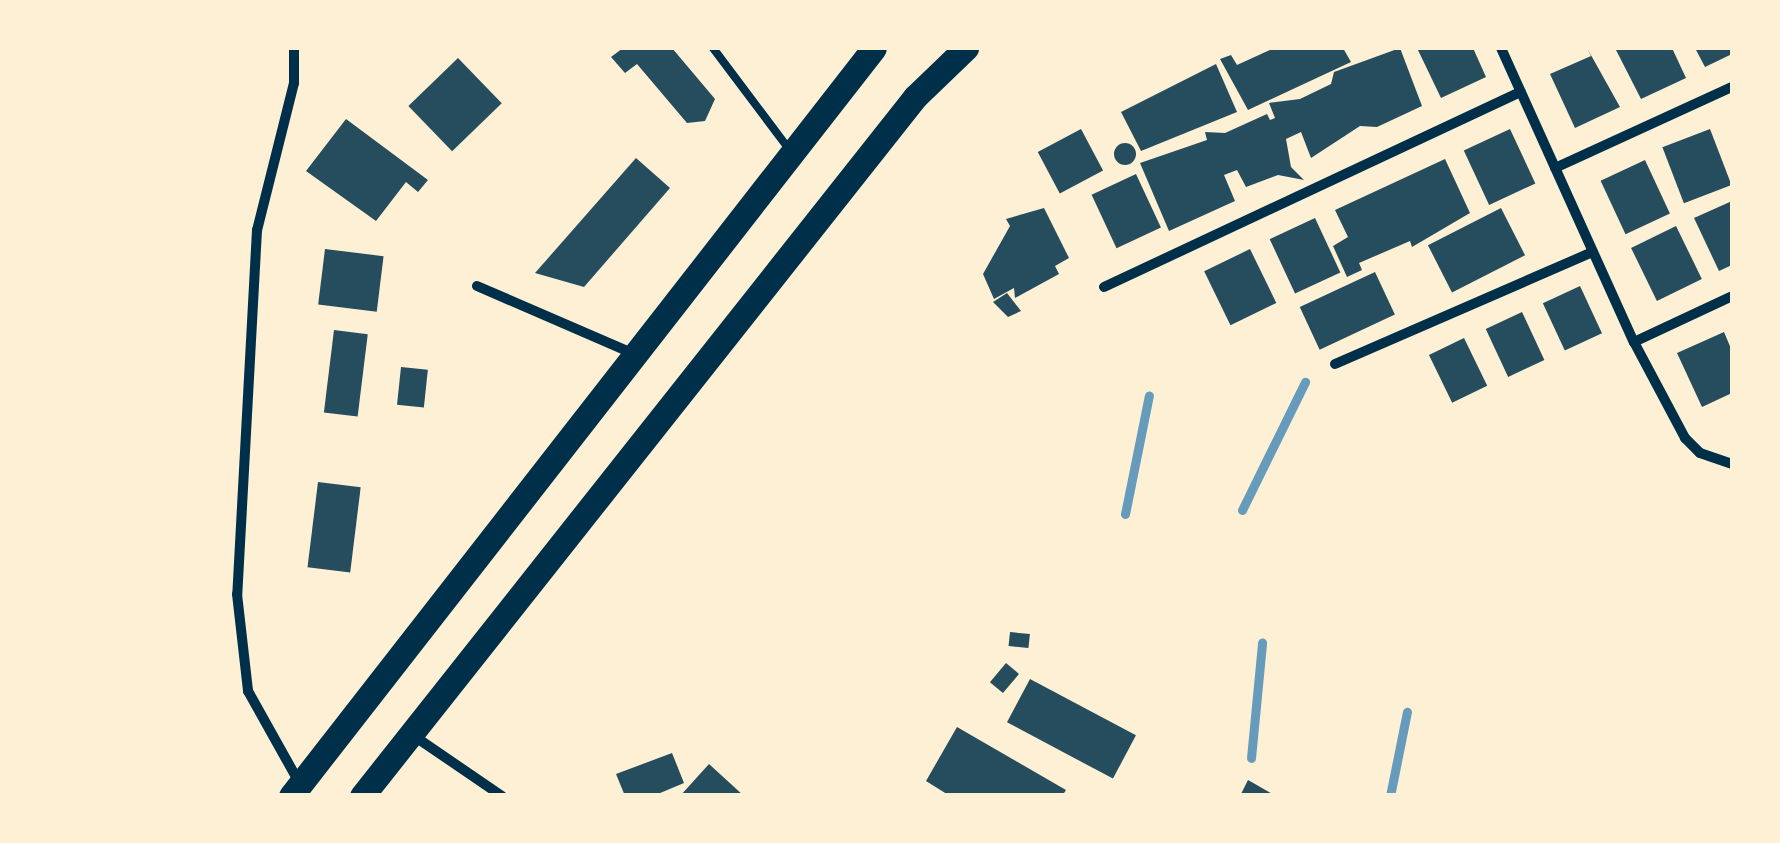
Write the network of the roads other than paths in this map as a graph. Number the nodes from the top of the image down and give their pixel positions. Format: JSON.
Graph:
{"nodes":[{"id":1,"x":294,"y":48,"type":"edge"},
{"id":2,"x":713,"y":48,"type":"edge"},
{"id":3,"x":874,"y":48,"type":"edge"},
{"id":4,"x":966,"y":48,"type":"edge"},
{"id":5,"x":1501,"y":48,"type":"edge"},
{"id":6,"x":1732,"y":87,"type":"edge"},
{"id":7,"x":1520,"y":92,"type":"junction"},
{"id":8,"x":792,"y":154,"type":"junction"},
{"id":9,"x":1555,"y":168,"type":"junction"},
{"id":10,"x":1593,"y":252,"type":"junction"},
{"id":11,"x":478,"y":286,"type":"dead end"},
{"id":12,"x":1104,"y":287,"type":"dead end"},
{"id":13,"x":1732,"y":296,"type":"edge"},
{"id":14,"x":1634,"y":342,"type":"junction"},
{"id":15,"x":635,"y":354,"type":"junction"},
{"id":16,"x":1335,"y":364,"type":"dead end"},
{"id":17,"x":1732,"y":464,"type":"edge"},
{"id":18,"x":414,"y":736,"type":"junction"},
{"id":19,"x":296,"y":790,"type":"edge"},
{"id":20,"x":362,"y":796,"type":"edge"},
{"id":21,"x":502,"y":796,"type":"edge"}],
"edges":[{"from":1,"to":19,"type":"street"},
{"from":2,"to":8,"type":"lane"},
{"from":3,"to":8,"type":"highway"},
{"from":4,"to":18,"type":"highway"},
{"from":5,"to":7,"type":"street"},
{"from":6,"to":9,"type":"street"},
{"from":7,"to":9,"type":"street"},
{"from":7,"to":12,"type":"street"},
{"from":8,"to":15,"type":"highway"},
{"from":9,"to":10,"type":"street"},
{"from":10,"to":14,"type":"street"},
{"from":10,"to":16,"type":"street"},
{"from":11,"to":15,"type":"street"},
{"from":13,"to":14,"type":"street"},
{"from":14,"to":17,"type":"street"},
{"from":15,"to":19,"type":"highway"},
{"from":18,"to":20,"type":"highway"},
{"from":18,"to":21,"type":"street"}]}
